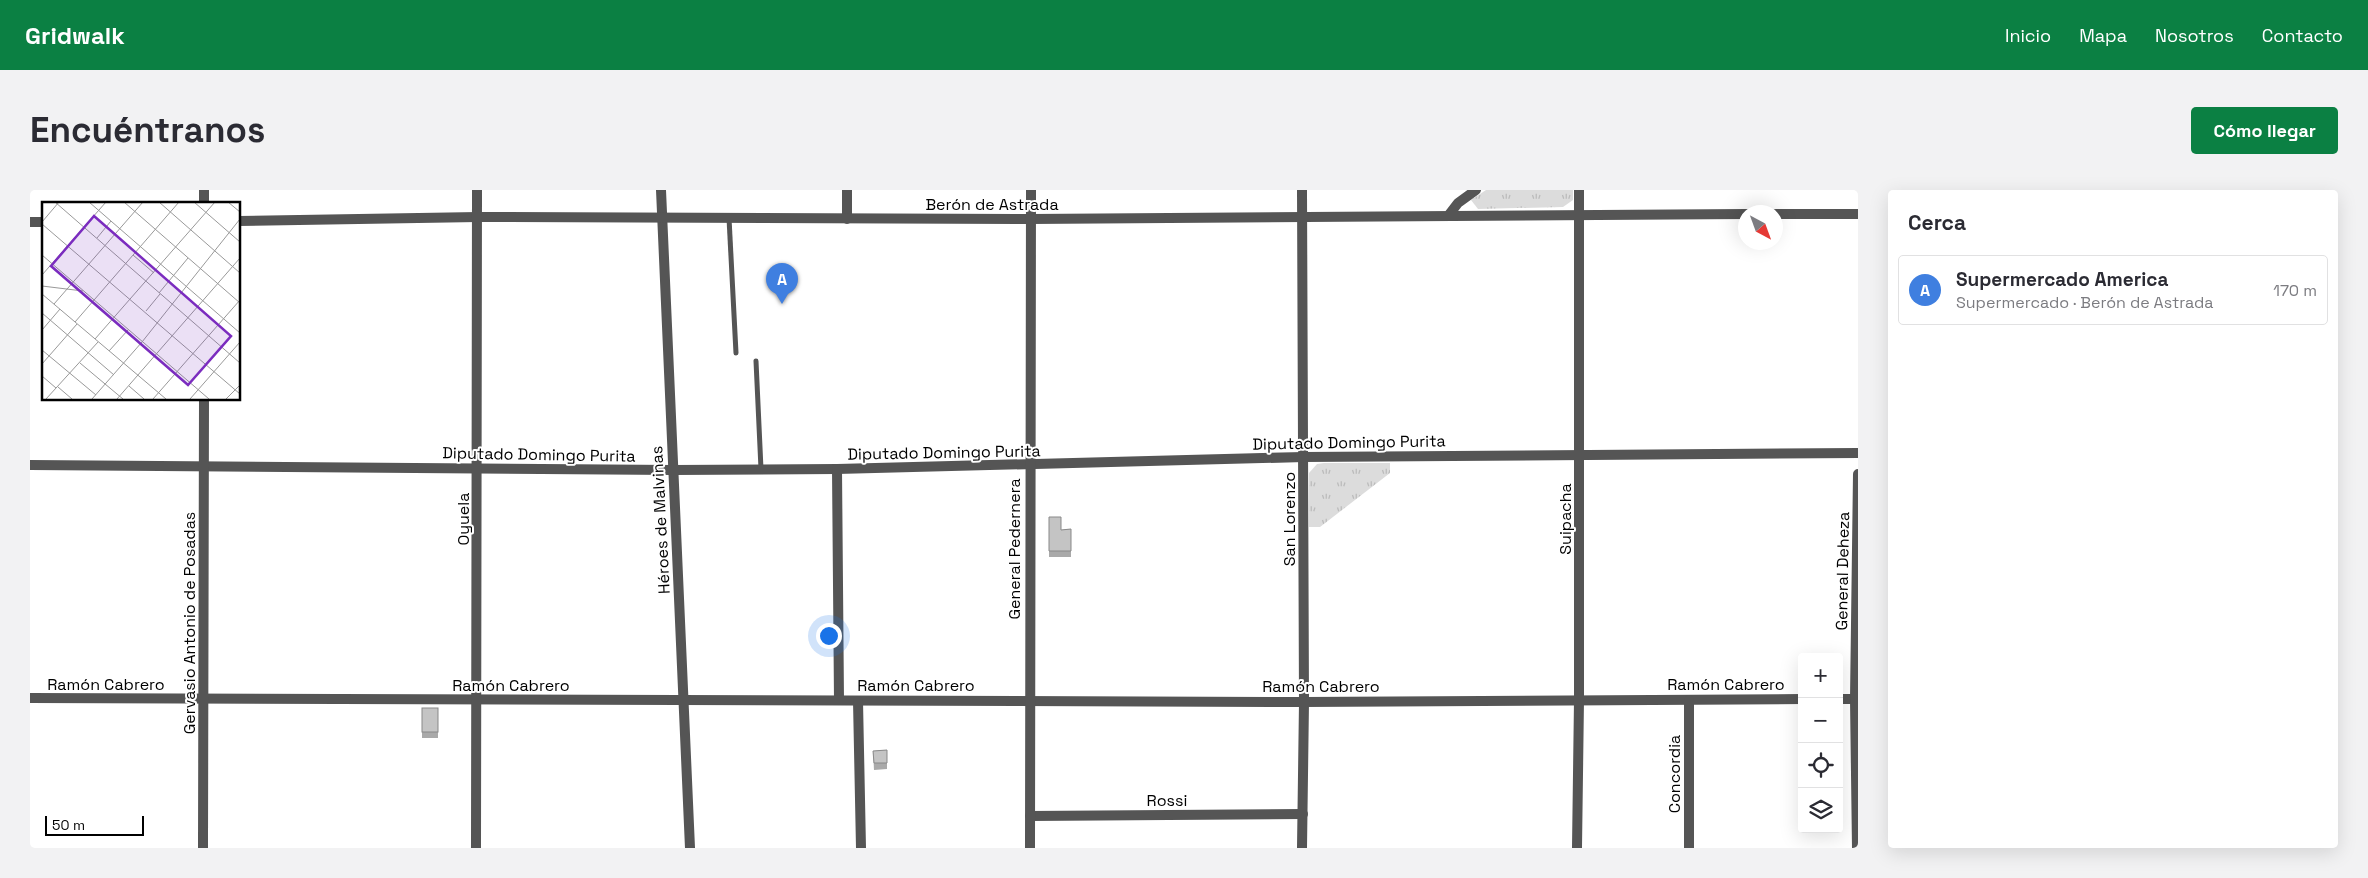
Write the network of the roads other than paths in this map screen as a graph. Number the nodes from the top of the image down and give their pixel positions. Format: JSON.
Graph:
{"nodes":[{"id":1,"x":478,"y":190,"type":"edge"},
{"id":2,"x":661,"y":190,"type":"edge"},
{"id":3,"x":847,"y":190,"type":"edge"},
{"id":4,"x":1031,"y":190,"type":"edge"},
{"id":5,"x":1302,"y":190,"type":"edge"},
{"id":6,"x":1476,"y":190,"type":"edge"},
{"id":7,"x":1579,"y":190,"type":"edge"},
{"id":8,"x":1579,"y":214,"type":"junction"},
{"id":9,"x":1738,"y":214,"type":"edge"},
{"id":10,"x":1783,"y":214,"type":"edge"},
{"id":11,"x":1858,"y":214,"type":"edge"},
{"id":12,"x":1448,"y":216,"type":"junction"},
{"id":13,"x":478,"y":217,"type":"junction"},
{"id":14,"x":661,"y":218,"type":"junction"},
{"id":15,"x":729,"y":218,"type":"junction"},
{"id":16,"x":1302,"y":218,"type":"junction"},
{"id":17,"x":846,"y":219,"type":"junction"},
{"id":18,"x":1031,"y":219,"type":"junction"},
{"id":19,"x":240,"y":221,"type":"edge"},
{"id":20,"x":736,"y":353,"type":"dead end"},
{"id":21,"x":756,"y":361,"type":"dead end"},
{"id":22,"x":204,"y":400,"type":"edge"},
{"id":23,"x":1858,"y":453,"type":"edge"},
{"id":24,"x":1580,"y":454,"type":"junction"},
{"id":25,"x":1304,"y":457,"type":"junction"},
{"id":26,"x":30,"y":465,"type":"edge"},
{"id":27,"x":205,"y":466,"type":"junction"},
{"id":28,"x":1029,"y":466,"type":"junction"},
{"id":29,"x":478,"y":469,"type":"junction"},
{"id":30,"x":837,"y":469,"type":"junction"},
{"id":31,"x":673,"y":470,"type":"junction"},
{"id":32,"x":761,"y":470,"type":"junction"},
{"id":33,"x":1858,"y":474,"type":"edge"},
{"id":34,"x":30,"y":698,"type":"edge"},
{"id":35,"x":202,"y":699,"type":"junction"},
{"id":36,"x":1798,"y":699,"type":"edge"},
{"id":37,"x":1843,"y":699,"type":"edge"},
{"id":38,"x":1856,"y":699,"type":"edge"},
{"id":39,"x":477,"y":700,"type":"junction"},
{"id":40,"x":683,"y":700,"type":"junction"},
{"id":41,"x":839,"y":700,"type":"junction"},
{"id":42,"x":858,"y":700,"type":"junction"},
{"id":43,"x":1029,"y":700,"type":"junction"},
{"id":44,"x":1579,"y":700,"type":"junction"},
{"id":45,"x":1689,"y":700,"type":"junction"},
{"id":46,"x":1304,"y":702,"type":"junction"},
{"id":47,"x":1303,"y":814,"type":"junction"},
{"id":48,"x":1030,"y":816,"type":"junction"},
{"id":49,"x":203,"y":848,"type":"edge"},
{"id":50,"x":476,"y":848,"type":"edge"},
{"id":51,"x":690,"y":848,"type":"edge"},
{"id":52,"x":861,"y":848,"type":"edge"},
{"id":53,"x":1030,"y":848,"type":"edge"},
{"id":54,"x":1302,"y":848,"type":"edge"},
{"id":55,"x":1577,"y":848,"type":"edge"},
{"id":56,"x":1689,"y":848,"type":"edge"},
{"id":57,"x":1857,"y":848,"type":"edge"}],
"edges":[{"from":1,"to":13,"type":"street","name":"Oyuela"},
{"from":2,"to":14,"type":"street","name":"Héroes de Malvinas"},
{"from":3,"to":17,"type":"street"},
{"from":4,"to":18,"type":"street","name":"General Pedernera"},
{"from":5,"to":16,"type":"street","name":"San Lorenzo"},
{"from":6,"to":12,"type":"street"},
{"from":7,"to":8,"type":"street","name":"Suipacha"},
{"from":8,"to":9,"type":"street","name":"Berón de Astrada"},
{"from":8,"to":12,"type":"street","name":"Berón de Astrada"},
{"from":8,"to":24,"type":"street","name":"Suipacha"},
{"from":10,"to":11,"type":"street"},
{"from":12,"to":16,"type":"street","name":"Berón de Astrada"},
{"from":13,"to":14,"type":"street","name":"Berón de Astrada"},
{"from":13,"to":19,"type":"street","name":"Berón de Astrada"},
{"from":13,"to":29,"type":"street","name":"Oyuela"},
{"from":14,"to":15,"type":"street","name":"Berón de Astrada"},
{"from":14,"to":31,"type":"street","name":"Héroes de Malvinas"},
{"from":15,"to":17,"type":"street","name":"Berón de Astrada"},
{"from":15,"to":20,"type":"lane"},
{"from":16,"to":18,"type":"street","name":"Berón de Astrada"},
{"from":16,"to":25,"type":"street","name":"San Lorenzo"},
{"from":17,"to":18,"type":"street","name":"Berón de Astrada"},
{"from":18,"to":28,"type":"street","name":"General Pedernera"},
{"from":21,"to":32,"type":"lane"},
{"from":22,"to":27,"type":"street","name":"Gervasio Antonio de Posadas"},
{"from":23,"to":24,"type":"street","name":"Diputado Domingo Purita"},
{"from":24,"to":25,"type":"street","name":"Diputado Domingo Purita"},
{"from":24,"to":44,"type":"street","name":"Suipacha"},
{"from":25,"to":28,"type":"street","name":"Diputado Domingo Purita"},
{"from":25,"to":46,"type":"street","name":"San Lorenzo"},
{"from":26,"to":27,"type":"street","name":"Diputado Domingo Purita"},
{"from":27,"to":29,"type":"street","name":"Diputado Domingo Purita"},
{"from":27,"to":35,"type":"street","name":"Gervasio Antonio de Posadas"},
{"from":28,"to":30,"type":"street","name":"Diputado Domingo Purita"},
{"from":28,"to":43,"type":"street","name":"General Pedernera"},
{"from":29,"to":31,"type":"street","name":"Diputado Domingo Purita"},
{"from":29,"to":39,"type":"street","name":"Oyuela"},
{"from":30,"to":32,"type":"street","name":"Diputado Domingo Purita"},
{"from":30,"to":41,"type":"street"},
{"from":31,"to":32,"type":"street","name":"Diputado Domingo Purita"},
{"from":31,"to":40,"type":"street","name":"Héroes de Malvinas"},
{"from":33,"to":38,"type":"street","name":"General Deheza"},
{"from":34,"to":35,"type":"street","name":"Ramón Cabrero"},
{"from":35,"to":39,"type":"street","name":"Ramón Cabrero"},
{"from":35,"to":49,"type":"street","name":"Gervasio Antonio de Posadas"},
{"from":36,"to":45,"type":"street","name":"Ramón Cabrero"},
{"from":37,"to":38,"type":"street"},
{"from":38,"to":57,"type":"street","name":"General Deheza"},
{"from":39,"to":40,"type":"street","name":"Ramón Cabrero"},
{"from":39,"to":50,"type":"street","name":"Oyuela"},
{"from":40,"to":41,"type":"street","name":"Ramón Cabrero"},
{"from":40,"to":51,"type":"street","name":"Héroes de Malvinas"},
{"from":41,"to":42,"type":"street","name":"Ramón Cabrero"},
{"from":42,"to":43,"type":"street","name":"Ramón Cabrero"},
{"from":42,"to":52,"type":"street"},
{"from":43,"to":46,"type":"street","name":"Ramón Cabrero"},
{"from":43,"to":48,"type":"street","name":"General Pedernera"},
{"from":44,"to":45,"type":"street","name":"Ramón Cabrero"},
{"from":44,"to":46,"type":"street","name":"Ramón Cabrero"},
{"from":44,"to":55,"type":"street","name":"Suipacha"},
{"from":45,"to":56,"type":"street","name":"Concordia"},
{"from":46,"to":47,"type":"street","name":"San Lorenzo"},
{"from":47,"to":48,"type":"street","name":"Rossi"},
{"from":47,"to":54,"type":"street","name":"San Lorenzo"},
{"from":48,"to":53,"type":"street","name":"General Pedernera"}]}
